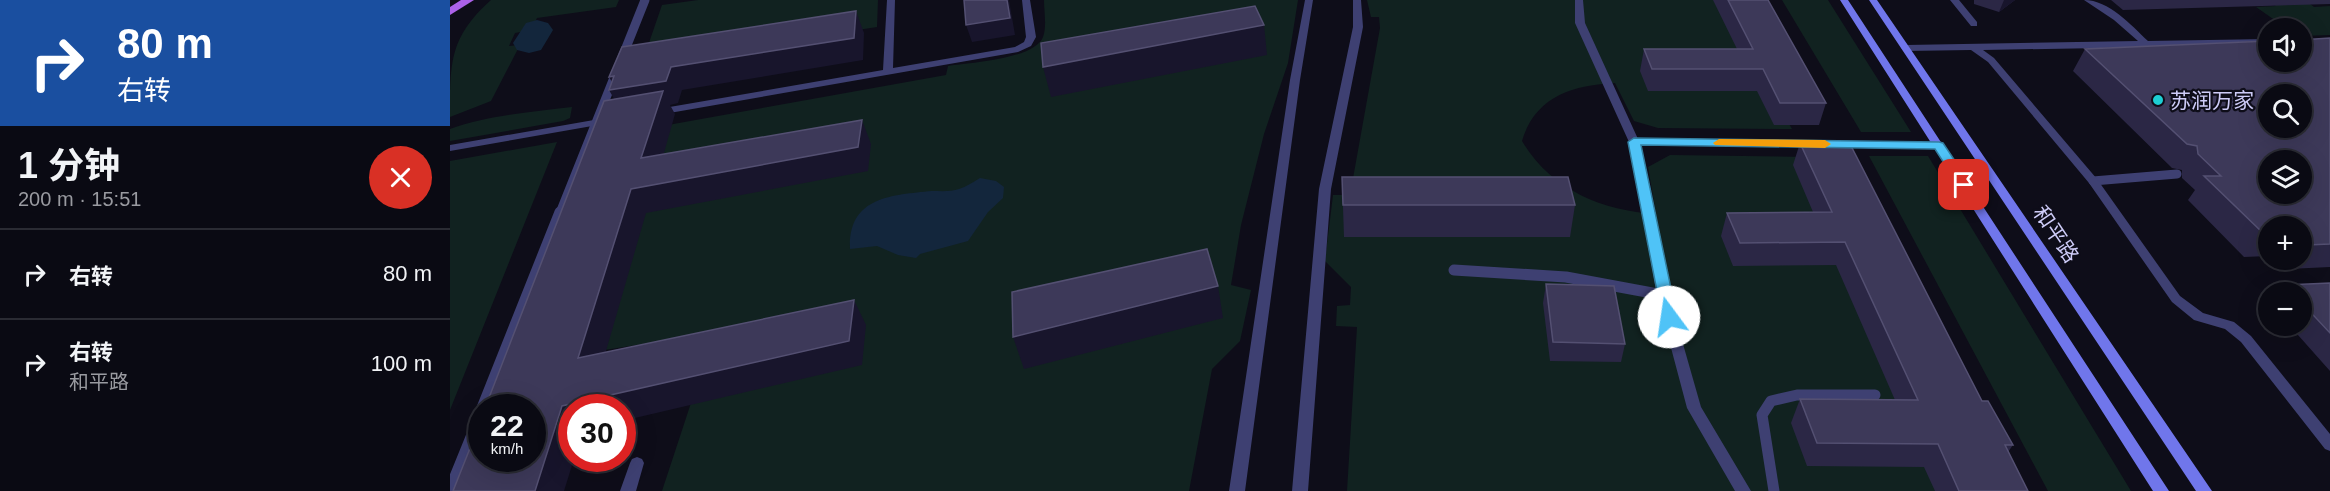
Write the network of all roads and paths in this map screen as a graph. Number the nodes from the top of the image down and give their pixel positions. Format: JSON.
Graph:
{"nodes":[{"id":1,"x":468,"y":0,"type":"edge"},
{"id":2,"x":645,"y":0,"type":"edge"},
{"id":3,"x":891,"y":0,"type":"edge"},
{"id":4,"x":1026,"y":0,"type":"edge"},
{"id":5,"x":1309,"y":0,"type":"edge"},
{"id":6,"x":1357,"y":0,"type":"edge"},
{"id":7,"x":1579,"y":0,"type":"edge"},
{"id":8,"x":1844,"y":0,"type":"edge"},
{"id":9,"x":1874,"y":0,"type":"edge"},
{"id":10,"x":1954,"y":0,"type":"edge"},
{"id":11,"x":2088,"y":0,"type":"edge"},
{"id":12,"x":450,"y":12,"type":"edge"},
{"id":13,"x":1974,"y":24,"type":"dead end"},
{"id":14,"x":2258,"y":42,"type":"edge"},
{"id":15,"x":2146,"y":44,"type":"junction"},
{"id":16,"x":1906,"y":48,"type":"junction"},
{"id":17,"x":1975,"y":48,"type":"junction"},
{"id":18,"x":888,"y":72,"type":"junction"},
{"id":19,"x":652,"y":113,"type":"edge"},
{"id":20,"x":618,"y":119,"type":"edge"},
{"id":21,"x":596,"y":123,"type":"junction"},
{"id":22,"x":1634,"y":142,"type":"junction"},
{"id":23,"x":1939,"y":145,"type":"junction"},
{"id":24,"x":450,"y":148,"type":"edge"},
{"id":25,"x":2177,"y":174,"type":"dead end"},
{"id":26,"x":2093,"y":181,"type":"junction"},
{"id":27,"x":1454,"y":270,"type":"dead end"},
{"id":28,"x":1663,"y":295,"type":"junction"},
{"id":29,"x":488,"y":394,"type":"edge"},
{"id":30,"x":1875,"y":395,"type":"dead end"},
{"id":31,"x":468,"y":444,"type":"edge"},
{"id":32,"x":2330,"y":444,"type":"edge"},
{"id":33,"x":637,"y":463,"type":"dead end"},
{"id":34,"x":450,"y":489,"type":"edge"},
{"id":35,"x":628,"y":491,"type":"edge"},
{"id":36,"x":1237,"y":491,"type":"edge"},
{"id":37,"x":1300,"y":491,"type":"edge"},
{"id":38,"x":1743,"y":491,"type":"edge"},
{"id":39,"x":1774,"y":491,"type":"edge"},
{"id":40,"x":2161,"y":491,"type":"edge"},
{"id":41,"x":2204,"y":491,"type":"edge"}],
"edges":[{"from":1,"to":12,"type":"main road"},
{"from":2,"to":21,"type":"lane"},
{"from":3,"to":18,"type":"street"},
{"from":4,"to":18,"type":"street"},
{"from":5,"to":36,"type":"street"},
{"from":6,"to":37,"type":"street"},
{"from":7,"to":22,"type":"street"},
{"from":8,"to":23,"type":"street"},
{"from":9,"to":16,"type":"street","name":"和平路"},
{"from":10,"to":13,"type":"street"},
{"from":11,"to":15,"type":"street"},
{"from":14,"to":15,"type":"street"},
{"from":15,"to":17,"type":"street"},
{"from":16,"to":17,"type":"street"},
{"from":16,"to":41,"type":"street","name":"和平路"},
{"from":17,"to":26,"type":"street"},
{"from":18,"to":19,"type":"street"},
{"from":20,"to":21,"type":"street"},
{"from":21,"to":24,"type":"street"},
{"from":21,"to":29,"type":"lane"},
{"from":22,"to":23,"type":"street"},
{"from":22,"to":28,"type":"street"},
{"from":23,"to":40,"type":"street"},
{"from":25,"to":26,"type":"lane"},
{"from":26,"to":32,"type":"street"},
{"from":27,"to":28,"type":"lane"},
{"from":28,"to":38,"type":"street"},
{"from":30,"to":39,"type":"lane"},
{"from":31,"to":34,"type":"lane"},
{"from":33,"to":35,"type":"street"}]}
